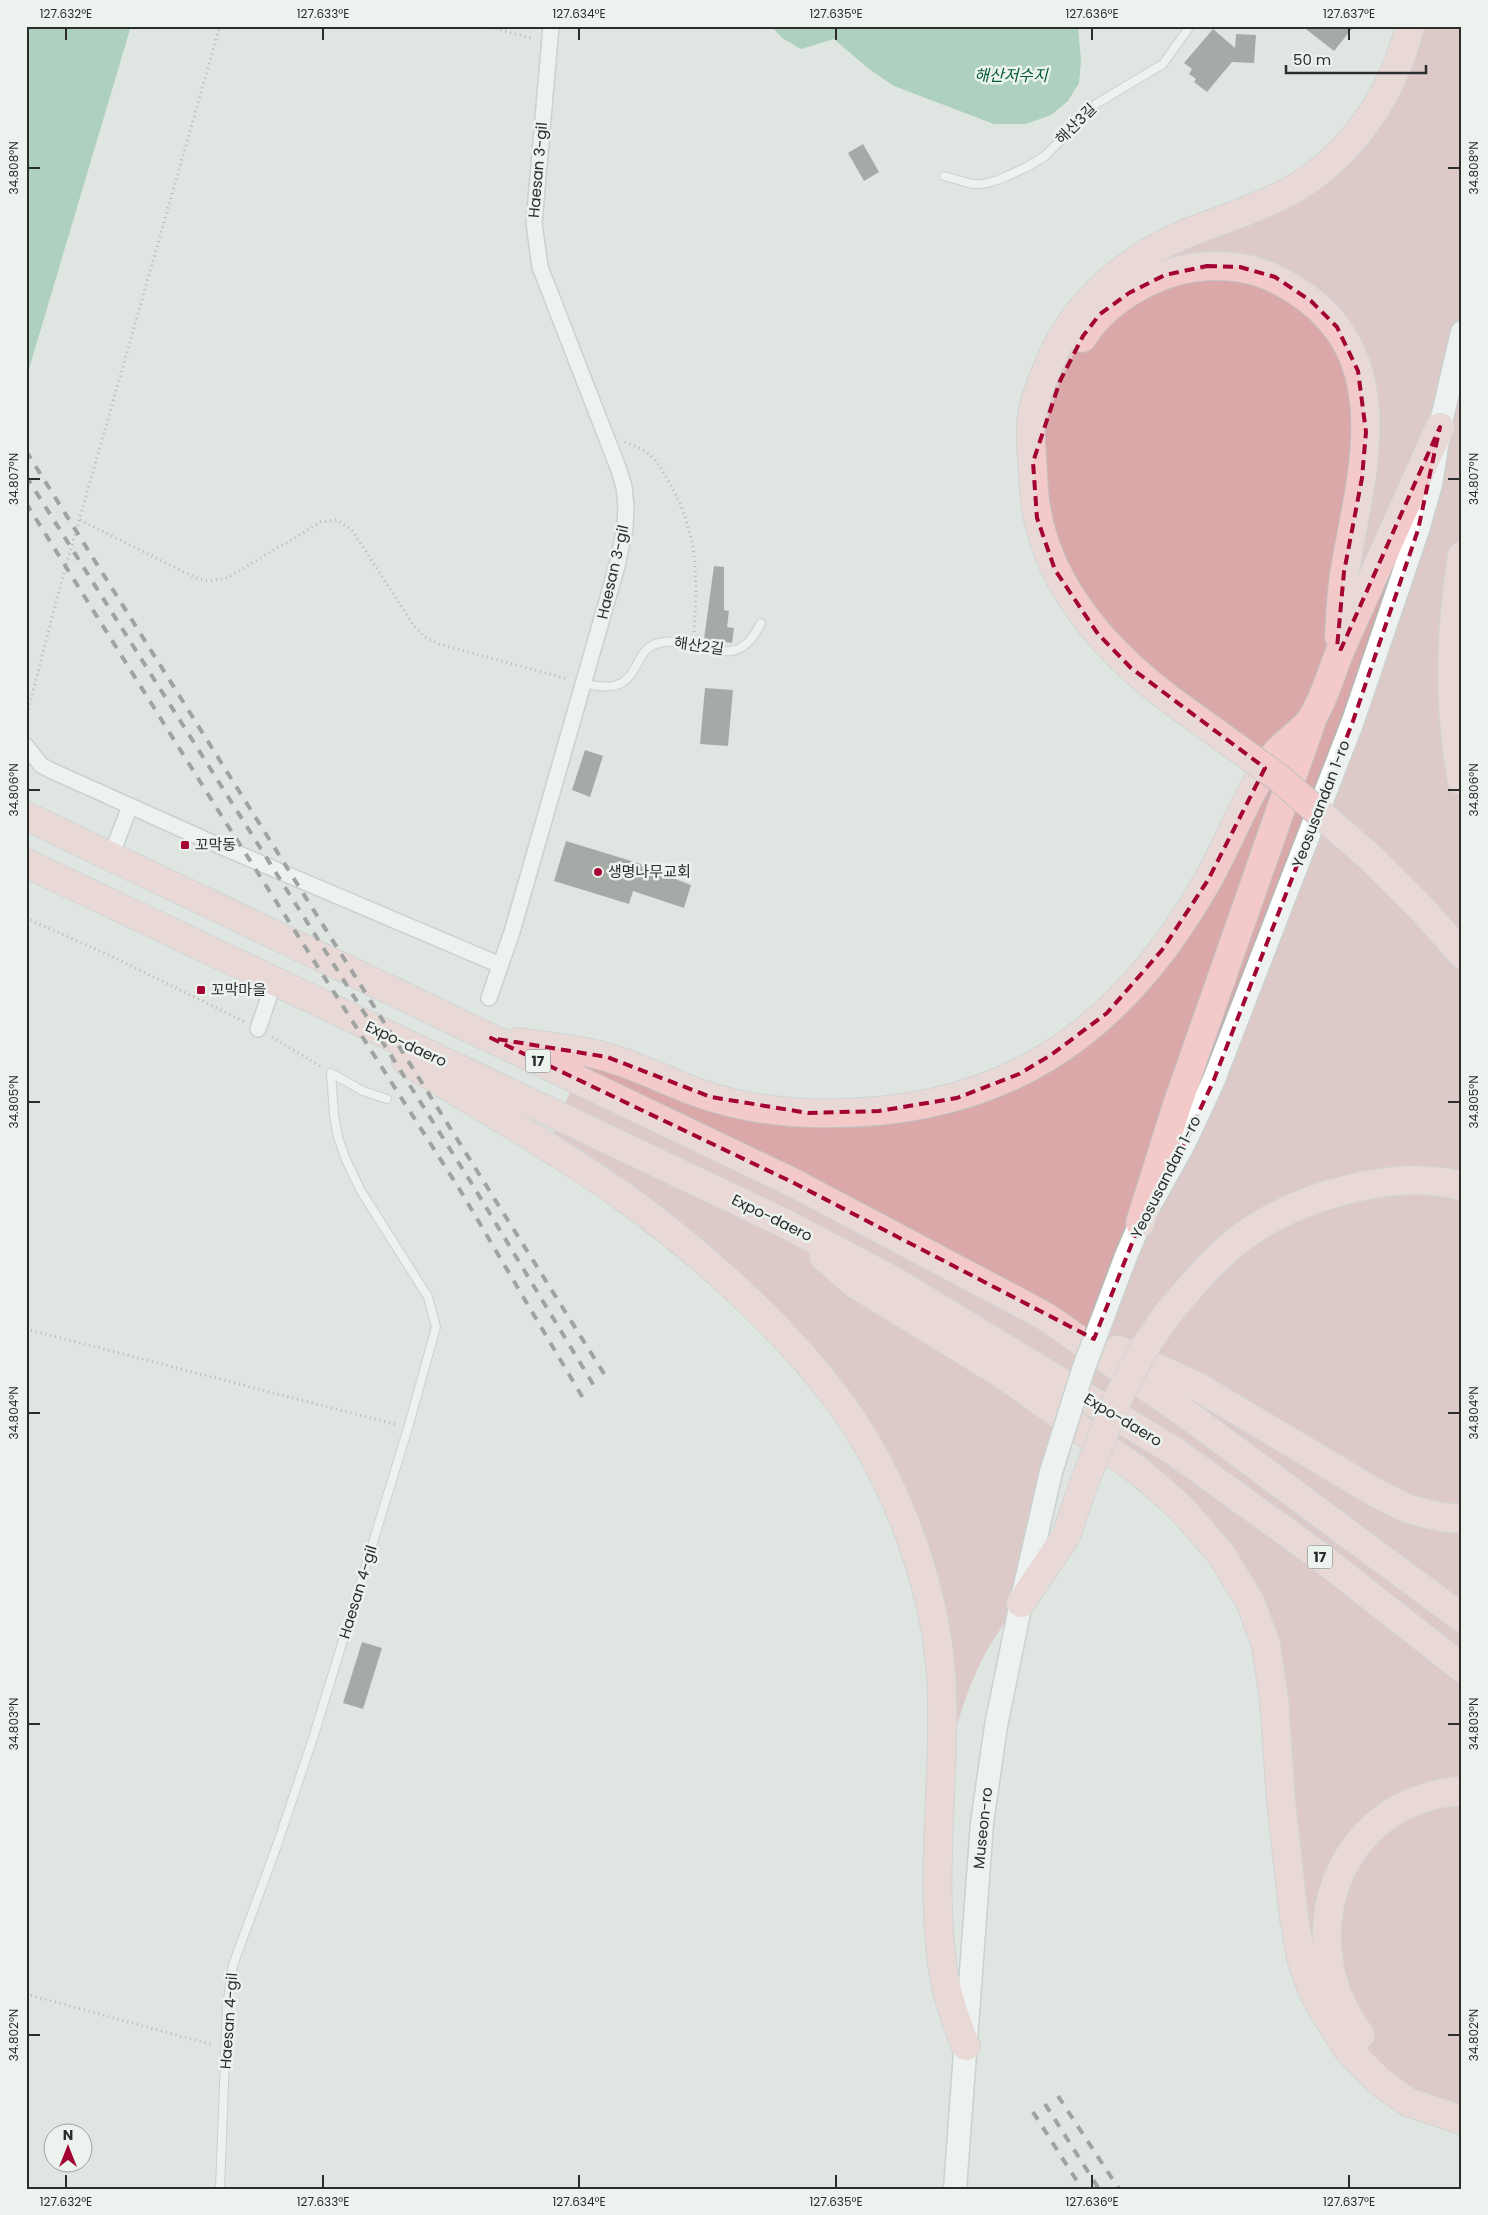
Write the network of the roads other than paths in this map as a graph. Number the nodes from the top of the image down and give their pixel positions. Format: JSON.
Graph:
{"nodes":[{"id":1,"x":551,"y":26,"type":"edge"},
{"id":2,"x":1190,"y":26,"type":"edge"},
{"id":3,"x":1410,"y":26,"type":"edge"},
{"id":4,"x":944,"y":176,"type":"dead end"},
{"id":5,"x":1462,"y":332,"type":"edge"},
{"id":6,"x":1440,"y":427,"type":"junction"},
{"id":7,"x":1033,"y":462,"type":"junction"},
{"id":8,"x":1462,"y":556,"type":"edge"},
{"id":9,"x":761,"y":623,"type":"dead end"},
{"id":10,"x":1338,"y":654,"type":"junction"},
{"id":11,"x":583,"y":684,"type":"junction"},
{"id":12,"x":1313,"y":717,"type":"junction"},
{"id":13,"x":26,"y":746,"type":"edge"},
{"id":14,"x":1462,"y":781,"type":"edge"},
{"id":15,"x":130,"y":806,"type":"junction"},
{"id":16,"x":26,"y":816,"type":"edge"},
{"id":17,"x":111,"y":856,"type":"junction"},
{"id":18,"x":26,"y":863,"type":"edge"},
{"id":19,"x":1462,"y":954,"type":"edge"},
{"id":20,"x":500,"y":965,"type":"junction"},
{"id":21,"x":274,"y":982,"type":"junction"},
{"id":22,"x":489,"y":998,"type":"dead end"},
{"id":23,"x":258,"y":1029,"type":"road end"},
{"id":24,"x":491,"y":1038,"type":"junction"},
{"id":25,"x":387,"y":1099,"type":"dead end"},
{"id":26,"x":1462,"y":1186,"type":"edge"},
{"id":27,"x":1140,"y":1222,"type":"junction"},
{"id":28,"x":786,"y":1224,"type":"junction"},
{"id":29,"x":1045,"y":1316,"type":"junction"},
{"id":30,"x":1051,"y":1472,"type":"joint"},
{"id":31,"x":1462,"y":1519,"type":"edge"},
{"id":32,"x":1020,"y":1603,"type":"junction"},
{"id":33,"x":1462,"y":1618,"type":"edge"},
{"id":34,"x":1462,"y":1668,"type":"edge"},
{"id":35,"x":1462,"y":1791,"type":"edge"},
{"id":36,"x":966,"y":2046,"type":"junction"},
{"id":37,"x":1451,"y":2117,"type":"edge"},
{"id":38,"x":220,"y":2189,"type":"edge"},
{"id":39,"x":955,"y":2189,"type":"edge"}],
"edges":[{"from":1,"to":11,"type":"street","name":"Haesan 3-gil"},
{"from":2,"to":4,"type":"lane","name":"해산3길"},
{"from":3,"to":7,"type":"highway"},
{"from":5,"to":6,"type":"street","name":"Yeosusandan 1-ro"},
{"from":6,"to":10,"type":"highway"},
{"from":6,"to":27,"type":"street","name":"Yeosusandan 1-ro"},
{"from":7,"to":10,"type":"highway"},
{"from":7,"to":19,"type":"highway","bridge":true},
{"from":8,"to":14,"type":"highway"},
{"from":9,"to":11,"type":"lane","name":"해산2길"},
{"from":10,"to":12,"type":"highway"},
{"from":11,"to":20,"type":"street","name":"Haesan 3-gil"},
{"from":12,"to":24,"type":"highway"},
{"from":12,"to":27,"type":"highway"},
{"from":13,"to":15,"type":"street"},
{"from":15,"to":17,"type":"street"},
{"from":15,"to":20,"type":"street"},
{"from":16,"to":17,"type":"highway","number":"17"},
{"from":17,"to":24,"type":"highway","number":"17"},
{"from":18,"to":21,"type":"highway","name":"Expo-daero","number":"17"},
{"from":20,"to":22,"type":"street","name":"Haesan 3-gil"},
{"from":21,"to":23,"type":"street"},
{"from":21,"to":28,"type":"highway","name":"Expo-daero","number":"17"},
{"from":21,"to":36,"type":"highway"},
{"from":24,"to":29,"type":"highway","number":"17"},
{"from":25,"to":38,"type":"lane","name":"Haesan 4-gil"},
{"from":26,"to":32,"type":"highway","bridge":true},
{"from":27,"to":30,"type":"street","name":"Yeosusandan 1-ro","bridge":true},
{"from":28,"to":34,"type":"highway","name":"Expo-daero","number":"17"},
{"from":28,"to":37,"type":"highway"},
{"from":29,"to":31,"type":"highway"},
{"from":29,"to":33,"type":"highway","number":"17"},
{"from":30,"to":32,"type":"street","name":"Museon-ro"},
{"from":32,"to":36,"type":"street","name":"Museon-ro"},
{"from":35,"to":37,"type":"highway"},
{"from":36,"to":39,"type":"street","name":"Museon-ro"}]}
